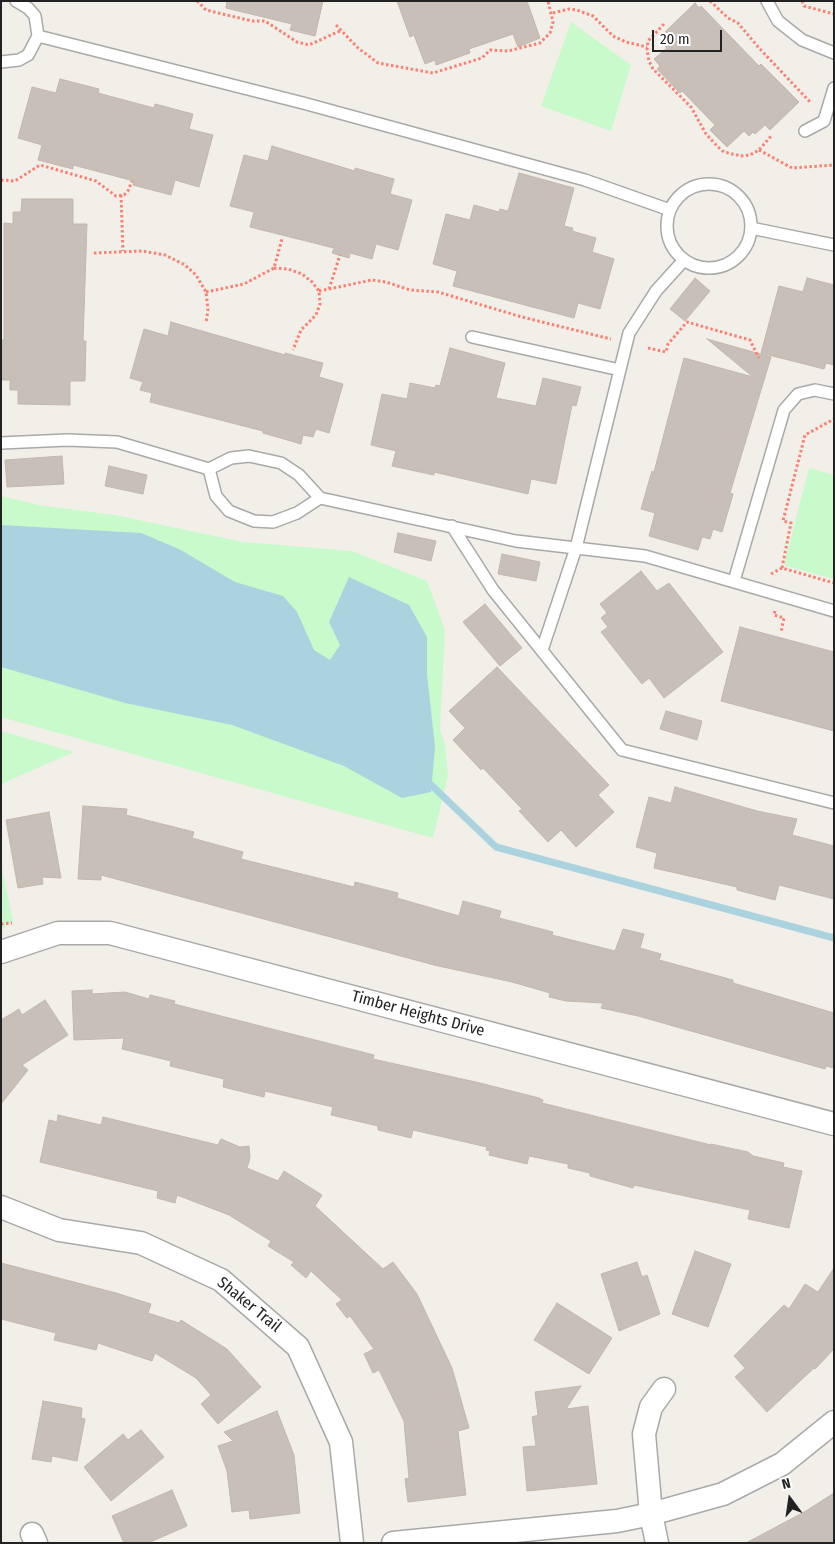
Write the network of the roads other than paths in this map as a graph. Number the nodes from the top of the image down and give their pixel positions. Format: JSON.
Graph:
{"nodes":[{"id":1,"x":16,"y":1,"type":"edge"},
{"id":2,"x":766,"y":1,"type":"edge"},
{"id":3,"x":38,"y":36,"type":"junction"},
{"id":4,"x":834,"y":54,"type":"edge"},
{"id":5,"x":1,"y":62,"type":"edge"},
{"id":6,"x":834,"y":88,"type":"edge"},
{"id":7,"x":804,"y":131,"type":"dead end"},
{"id":8,"x":670,"y":210,"type":"junction"},
{"id":9,"x":752,"y":228,"type":"junction"},
{"id":10,"x":834,"y":245,"type":"edge"},
{"id":11,"x":684,"y":260,"type":"junction"},
{"id":12,"x":472,"y":337,"type":"dead end"},
{"id":13,"x":620,"y":370,"type":"junction"},
{"id":14,"x":834,"y":394,"type":"edge"},
{"id":15,"x":1,"y":443,"type":"edge"},
{"id":16,"x":209,"y":468,"type":"junction"},
{"id":17,"x":320,"y":498,"type":"junction"},
{"id":18,"x":452,"y":526,"type":"junction"},
{"id":19,"x":576,"y":548,"type":"junction"},
{"id":20,"x":734,"y":581,"type":"junction"},
{"id":21,"x":834,"y":611,"type":"edge"},
{"id":22,"x":542,"y":650,"type":"junction"},
{"id":23,"x":834,"y":802,"type":"edge"},
{"id":24,"x":1,"y":952,"type":"edge"},
{"id":25,"x":834,"y":1124,"type":"edge"},
{"id":26,"x":1,"y":1207,"type":"edge"},
{"id":27,"x":664,"y":1390,"type":"dead end"},
{"id":28,"x":834,"y":1422,"type":"edge"},
{"id":29,"x":651,"y":1514,"type":"junction"},
{"id":30,"x":352,"y":1543,"type":"edge"},
{"id":31,"x":393,"y":1543,"type":"edge"},
{"id":32,"x":657,"y":1543,"type":"edge"}],
"edges":[{"from":1,"to":3,"type":"lane"},
{"from":2,"to":4,"type":"lane"},
{"from":3,"to":5,"type":"lane"},
{"from":3,"to":8,"type":"lane"},
{"from":6,"to":7,"type":"lane"},
{"from":8,"to":9,"type":"lane"},
{"from":8,"to":11,"type":"lane"},
{"from":9,"to":10,"type":"lane"},
{"from":9,"to":11,"type":"lane"},
{"from":11,"to":13,"type":"lane"},
{"from":12,"to":13,"type":"lane"},
{"from":13,"to":19,"type":"lane"},
{"from":14,"to":20,"type":"lane"},
{"from":15,"to":16,"type":"lane"},
{"from":16,"to":17,"type":"lane"},
{"from":16,"to":17,"type":"lane"},
{"from":17,"to":18,"type":"lane"},
{"from":18,"to":19,"type":"lane"},
{"from":18,"to":22,"type":"lane"},
{"from":19,"to":20,"type":"lane"},
{"from":19,"to":22,"type":"lane"},
{"from":20,"to":21,"type":"lane"},
{"from":22,"to":23,"type":"lane"},
{"from":24,"to":25,"type":"street","name":"Timber Heights Drive"},
{"from":26,"to":30,"type":"street","name":"Shaker Trail"},
{"from":27,"to":29,"type":"street"},
{"from":28,"to":29,"type":"street"},
{"from":29,"to":31,"type":"street"},
{"from":29,"to":32,"type":"street"}]}
